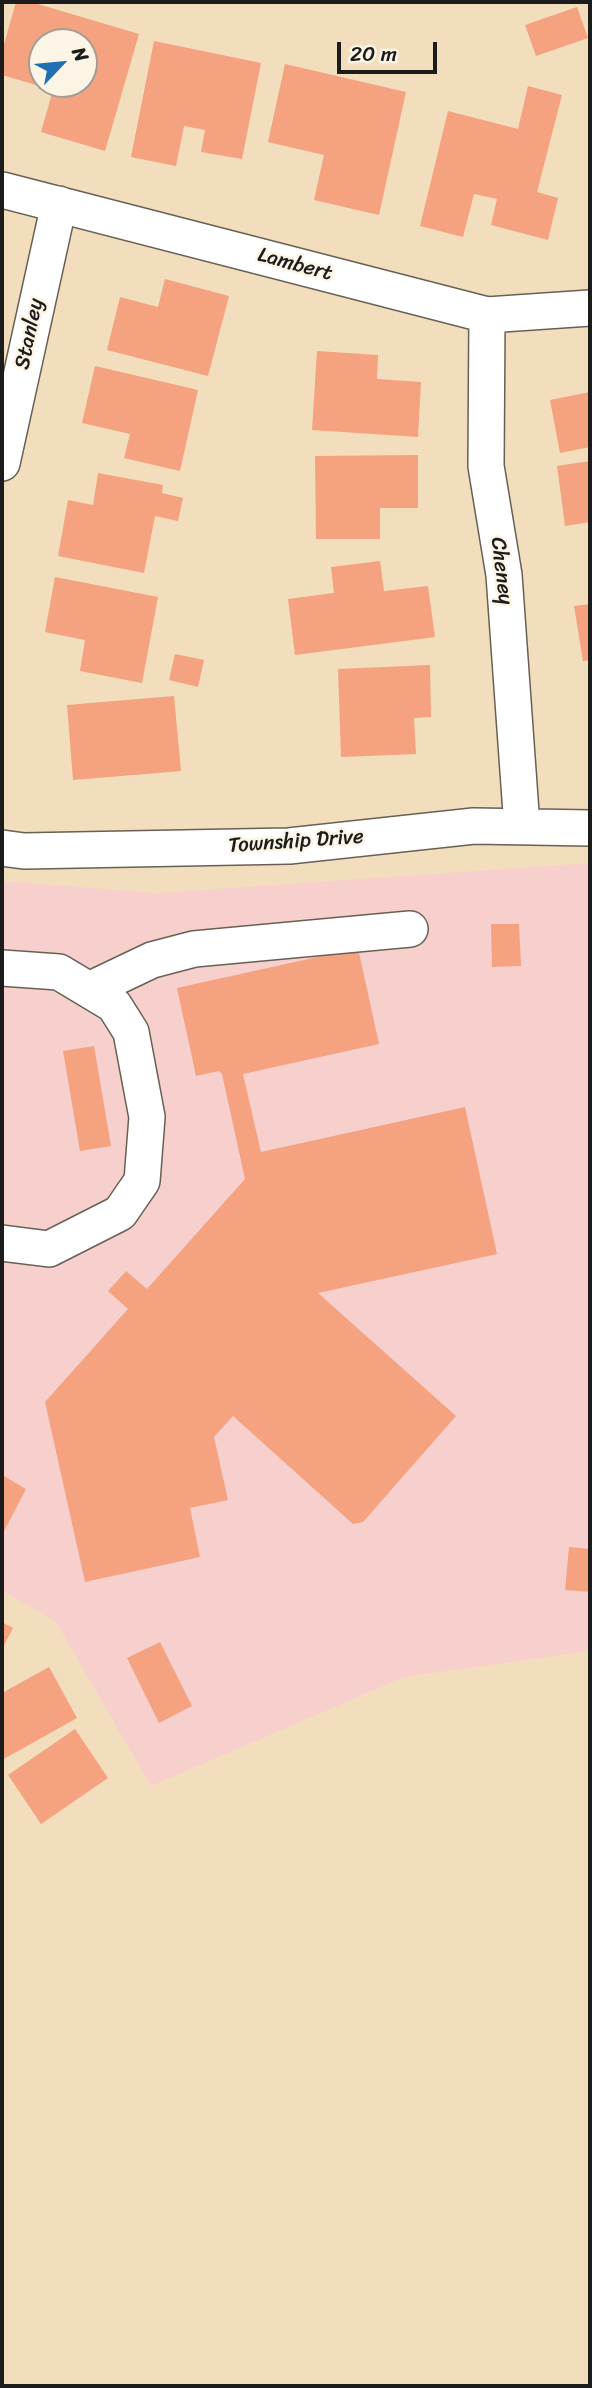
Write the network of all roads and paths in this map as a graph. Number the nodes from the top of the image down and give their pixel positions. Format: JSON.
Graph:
{"nodes":[{"id":1,"x":2,"y":190,"type":"edge"},
{"id":2,"x":59,"y":204,"type":"junction"},
{"id":3,"x":590,"y":308,"type":"edge"},
{"id":4,"x":488,"y":315,"type":"junction"},
{"id":5,"x":2,"y":463,"type":"edge"},
{"id":6,"x":522,"y":827,"type":"junction"},
{"id":7,"x":590,"y":828,"type":"edge"},
{"id":8,"x":2,"y":848,"type":"edge"},
{"id":9,"x":410,"y":929,"type":"dead end"},
{"id":10,"x":2,"y":968,"type":"edge"},
{"id":11,"x":89,"y":990,"type":"junction"},
{"id":12,"x":2,"y":1243,"type":"edge"}],
"edges":[{"from":1,"to":2,"type":"street","name":"Lambert"},
{"from":2,"to":4,"type":"street","name":"Lambert"},
{"from":2,"to":5,"type":"street","name":"Stanley"},
{"from":3,"to":4,"type":"street","name":"Lambert"},
{"from":4,"to":6,"type":"street","name":"Cheney"},
{"from":6,"to":7,"type":"street","name":"Township Drive"},
{"from":6,"to":8,"type":"street","name":"Township Drive"},
{"from":9,"to":11,"type":"street"},
{"from":10,"to":11,"type":"street"},
{"from":11,"to":12,"type":"street"}]}
